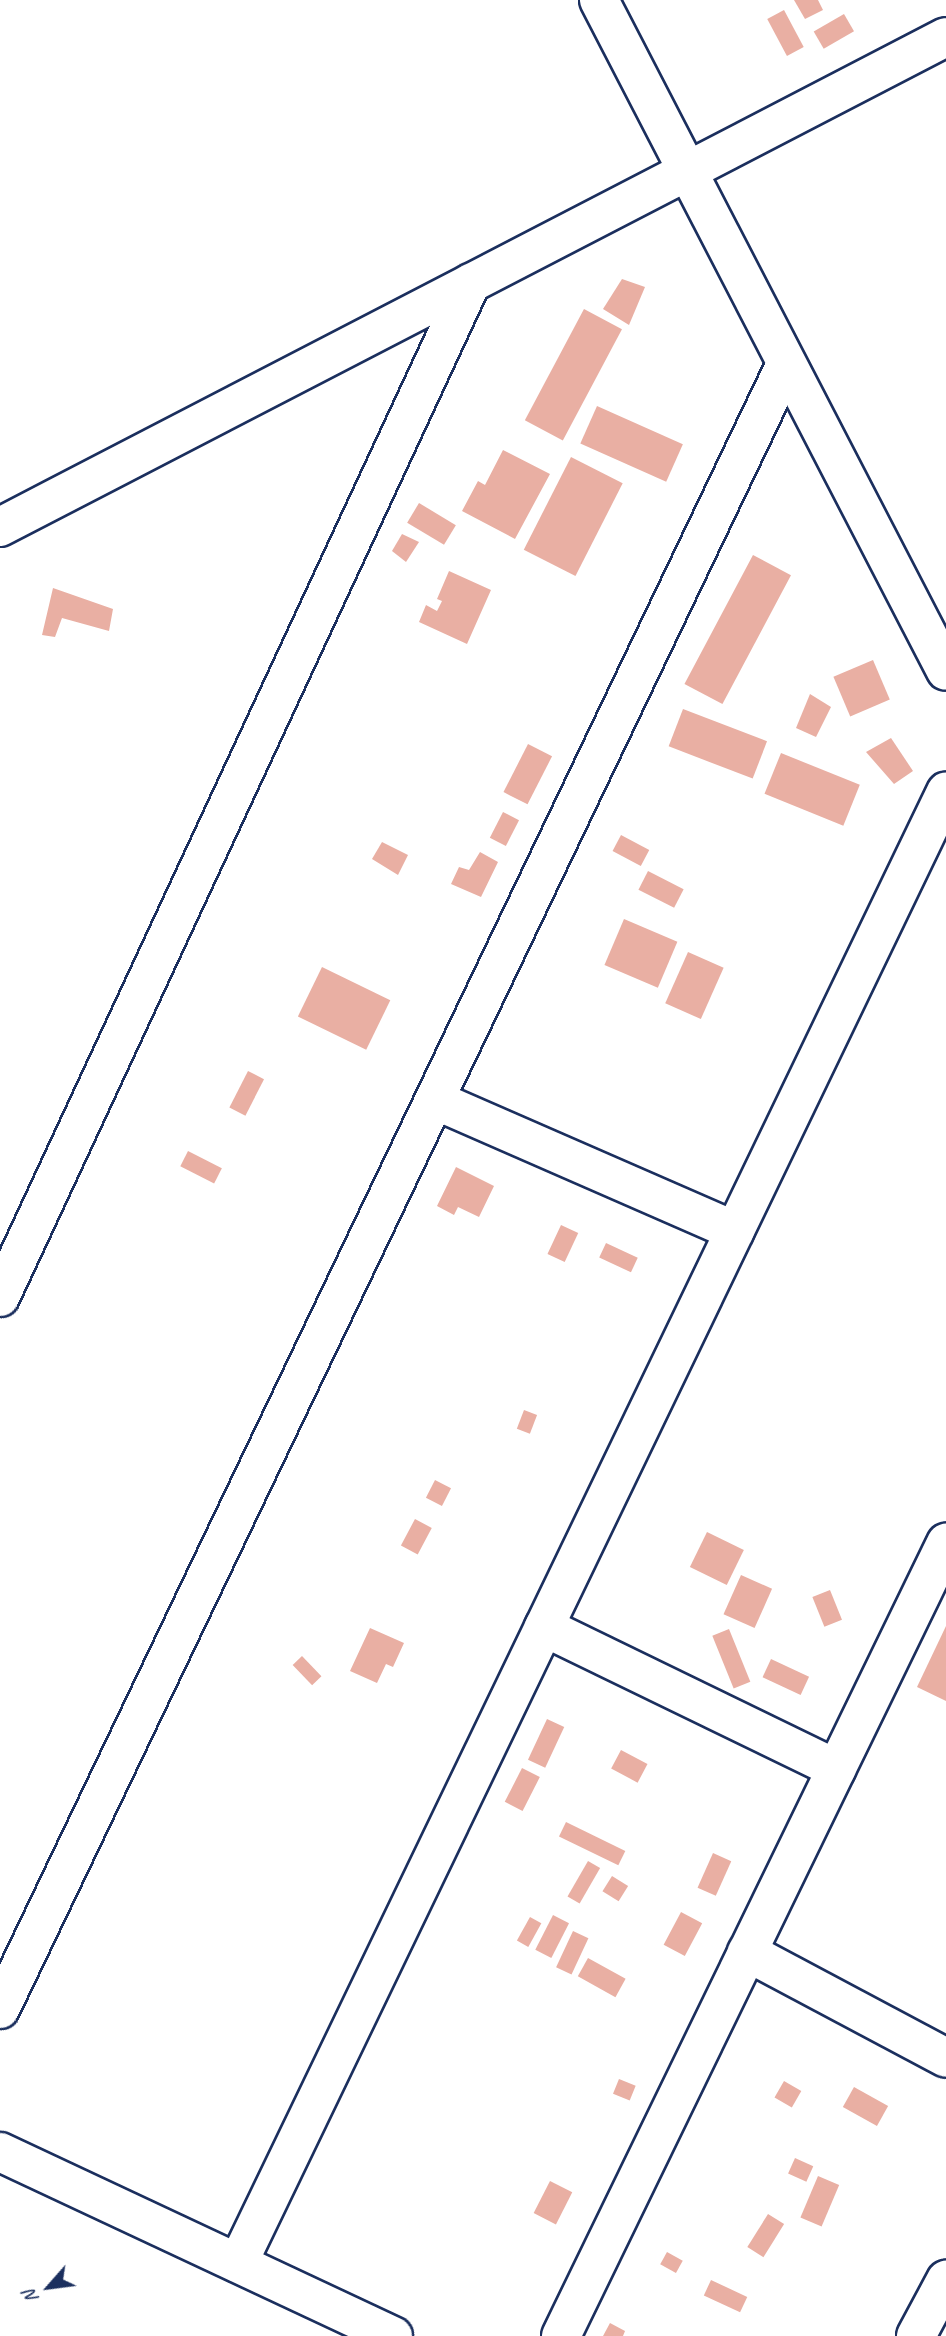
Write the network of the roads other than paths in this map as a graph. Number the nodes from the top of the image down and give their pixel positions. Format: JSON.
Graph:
{"nodes":[{"id":1,"x":599,"y":0,"type":"edge"},
{"id":2,"x":946,"y":37,"type":"edge"},
{"id":3,"x":687,"y":172,"type":"junction"},
{"id":4,"x":471,"y":283,"type":"junction"},
{"id":5,"x":786,"y":364,"type":"junction"},
{"id":6,"x":0,"y":527,"type":"edge"},
{"id":7,"x":946,"y":671,"type":"edge"},
{"id":8,"x":946,"y":792,"type":"edge"},
{"id":9,"x":435,"y":1100,"type":"junction"},
{"id":10,"x":735,"y":1231,"type":"junction"},
{"id":11,"x":0,"y":1297,"type":"edge"},
{"id":12,"x":946,"y":1543,"type":"edge"},
{"id":13,"x":544,"y":1627,"type":"junction"},
{"id":14,"x":836,"y":1769,"type":"junction"},
{"id":15,"x":747,"y":1952,"type":"junction"},
{"id":16,"x":0,"y":2009,"type":"edge"},
{"id":17,"x":946,"y":2059,"type":"edge"},
{"id":18,"x":0,"y":2152,"type":"edge"},
{"id":19,"x":237,"y":2263,"type":"junction"},
{"id":20,"x":946,"y":2280,"type":"edge"},
{"id":21,"x":393,"y":2336,"type":"edge"},
{"id":22,"x":561,"y":2336,"type":"edge"},
{"id":23,"x":916,"y":2336,"type":"edge"}],
"edges":[{"from":1,"to":3,"type":"street"},
{"from":2,"to":3,"type":"street"},
{"from":3,"to":4,"type":"street"},
{"from":3,"to":5,"type":"street"},
{"from":4,"to":6,"type":"street"},
{"from":4,"to":11,"type":"street"},
{"from":5,"to":7,"type":"street"},
{"from":5,"to":9,"type":"street"},
{"from":8,"to":10,"type":"street"},
{"from":9,"to":10,"type":"street"},
{"from":9,"to":16,"type":"street"},
{"from":10,"to":13,"type":"street"},
{"from":12,"to":14,"type":"street"},
{"from":13,"to":14,"type":"street"},
{"from":13,"to":19,"type":"street"},
{"from":14,"to":15,"type":"street"},
{"from":15,"to":17,"type":"street"},
{"from":15,"to":22,"type":"street"},
{"from":18,"to":19,"type":"street"},
{"from":19,"to":21,"type":"street"},
{"from":20,"to":23,"type":"street"}]}
